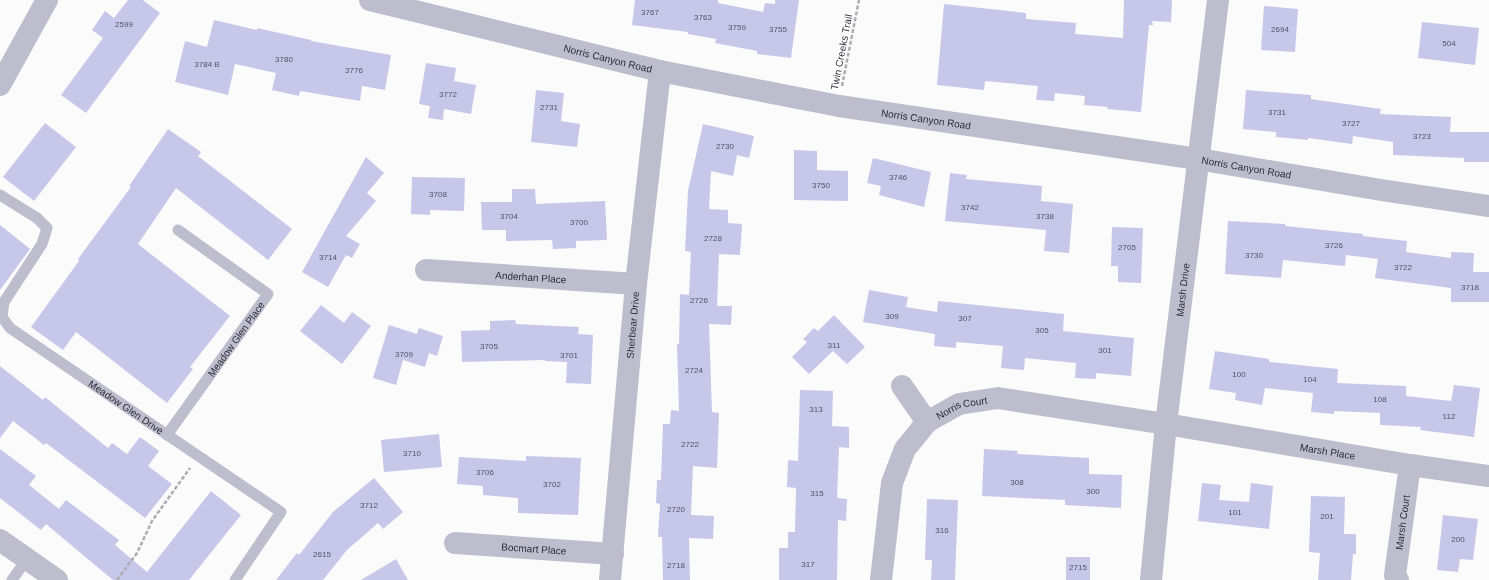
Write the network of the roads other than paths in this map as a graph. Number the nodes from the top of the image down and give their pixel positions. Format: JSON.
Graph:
{"nodes":[{"id":1,"x":47,"y":0,"type":"edge"},
{"id":2,"x":370,"y":0,"type":"edge"},
{"id":3,"x":1218,"y":0,"type":"edge"},
{"id":4,"x":660,"y":71,"type":"junction"},
{"id":5,"x":0,"y":85,"type":"edge"},
{"id":6,"x":1198,"y":159,"type":"junction"},
{"id":7,"x":0,"y":195,"type":"edge"},
{"id":8,"x":1489,"y":206,"type":"edge"},
{"id":9,"x":178,"y":230,"type":"dead end"},
{"id":10,"x":426,"y":270,"type":"dead end"},
{"id":11,"x":636,"y":284,"type":"junction"},
{"id":12,"x":902,"y":386,"type":"dead end"},
{"id":13,"x":927,"y":422,"type":"junction"},
{"id":14,"x":1166,"y":424,"type":"junction"},
{"id":15,"x":167,"y":435,"type":"junction"},
{"id":16,"x":1410,"y":465,"type":"junction"},
{"id":17,"x":1489,"y":476,"type":"edge"},
{"id":18,"x":0,"y":540,"type":"edge"},
{"id":19,"x":455,"y":543,"type":"dead end"},
{"id":20,"x":613,"y":554,"type":"junction"},
{"id":21,"x":27,"y":559,"type":"junction"},
{"id":22,"x":12,"y":580,"type":"edge"},
{"id":23,"x":57,"y":580,"type":"edge"},
{"id":24,"x":235,"y":580,"type":"edge"},
{"id":25,"x":610,"y":580,"type":"edge"},
{"id":26,"x":881,"y":580,"type":"edge"},
{"id":27,"x":1151,"y":580,"type":"edge"},
{"id":28,"x":1398,"y":580,"type":"edge"}],
"edges":[{"from":1,"to":5,"type":"street"},
{"from":2,"to":4,"type":"street","name":"Norris Canyon Road"},
{"from":3,"to":6,"type":"street","name":"Marsh Drive"},
{"from":4,"to":6,"type":"street","name":"Norris Canyon Road"},
{"from":4,"to":11,"type":"street","name":"Sherbear Drive"},
{"from":6,"to":8,"type":"street","name":"Norris Canyon Road"},
{"from":6,"to":14,"type":"street","name":"Marsh Drive"},
{"from":7,"to":15,"type":"lane","name":"Meadow Glen Drive"},
{"from":9,"to":15,"type":"lane","name":"Meadow Glen Place"},
{"from":10,"to":11,"type":"street","name":"Anderhan Place"},
{"from":11,"to":20,"type":"street","name":"Sherbear Drive"},
{"from":12,"to":13,"type":"street"},
{"from":13,"to":14,"type":"street","name":"Norris Court"},
{"from":13,"to":26,"type":"street","name":"Norris Court"},
{"from":14,"to":16,"type":"street","name":"Marsh Place"},
{"from":14,"to":27,"type":"street","name":"Marsh Drive"},
{"from":15,"to":24,"type":"lane","name":"Meadow Glen Drive"},
{"from":16,"to":17,"type":"street","name":"Marsh Place"},
{"from":16,"to":28,"type":"street","name":"Marsh Court"},
{"from":18,"to":21,"type":"street"},
{"from":19,"to":20,"type":"street","name":"Bocmart Place"},
{"from":20,"to":25,"type":"street","name":"Sherbear Drive"},
{"from":21,"to":22,"type":"lane"},
{"from":21,"to":23,"type":"street"}]}
